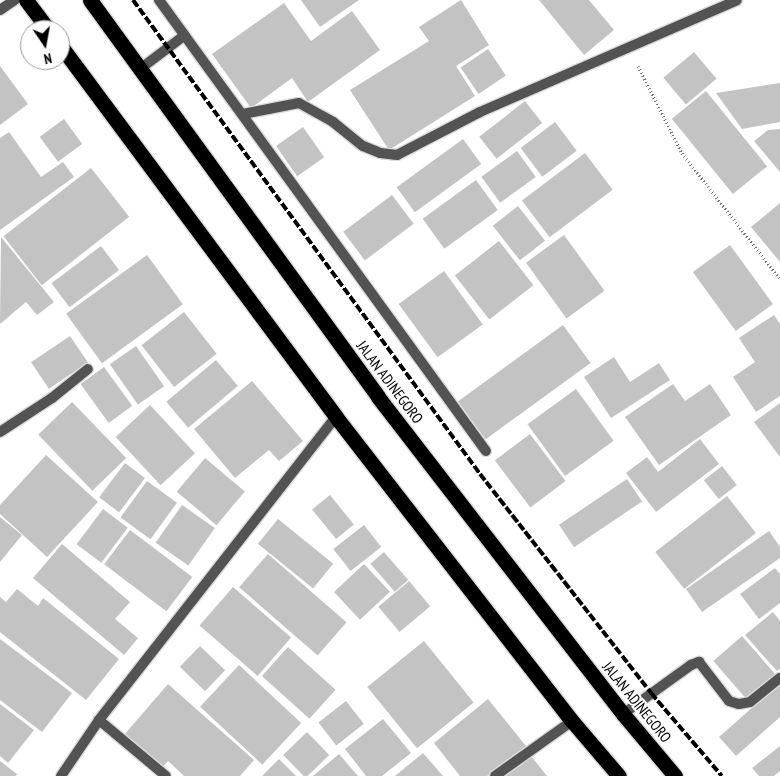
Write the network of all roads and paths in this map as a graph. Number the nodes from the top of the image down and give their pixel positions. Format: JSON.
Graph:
{"nodes":[{"id":1,"x":15,"y":0,"type":"edge"},
{"id":2,"x":26,"y":0,"type":"edge"},
{"id":3,"x":90,"y":0,"type":"edge"},
{"id":4,"x":159,"y":0,"type":"edge"},
{"id":5,"x":736,"y":0,"type":"edge"},
{"id":6,"x":0,"y":10,"type":"edge"},
{"id":7,"x":41,"y":20,"type":"edge"},
{"id":8,"x":185,"y":35,"type":"junction"},
{"id":9,"x":628,"y":47,"type":"junction"},
{"id":10,"x":70,"y":58,"type":"edge"},
{"id":11,"x":140,"y":69,"type":"junction"},
{"id":12,"x":243,"y":114,"type":"junction"},
{"id":13,"x":780,"y":279,"type":"edge"},
{"id":14,"x":88,"y":369,"type":"dead end"},
{"id":15,"x":336,"y":417,"type":"junction"},
{"id":16,"x":0,"y":432,"type":"edge"},
{"id":17,"x":486,"y":451,"type":"dead end"},
{"id":18,"x":780,"y":678,"type":"edge"},
{"id":19,"x":623,"y":714,"type":"junction"},
{"id":20,"x":99,"y":720,"type":"junction"},
{"id":21,"x":572,"y":721,"type":"junction"},
{"id":22,"x":61,"y":776,"type":"edge"},
{"id":23,"x":166,"y":776,"type":"edge"},
{"id":24,"x":496,"y":776,"type":"edge"},
{"id":25,"x":619,"y":776,"type":"edge"},
{"id":26,"x":675,"y":776,"type":"edge"}],
"edges":[{"from":1,"to":6,"type":"street"},
{"from":2,"to":7,"type":"highway"},
{"from":3,"to":11,"type":"highway","name":"JALAN ADINEGORO"},
{"from":4,"to":8,"type":"street"},
{"from":5,"to":9,"type":"street"},
{"from":8,"to":11,"type":"street"},
{"from":8,"to":12,"type":"street"},
{"from":9,"to":12,"type":"street"},
{"from":9,"to":13,"type":"path"},
{"from":10,"to":15,"type":"highway"},
{"from":11,"to":19,"type":"highway","name":"JALAN ADINEGORO"},
{"from":12,"to":17,"type":"street"},
{"from":14,"to":16,"type":"street"},
{"from":15,"to":20,"type":"street"},
{"from":15,"to":21,"type":"highway"},
{"from":18,"to":19,"type":"street"},
{"from":19,"to":26,"type":"highway","name":"JALAN ADINEGORO"},
{"from":20,"to":22,"type":"street"},
{"from":20,"to":23,"type":"street"},
{"from":21,"to":24,"type":"street"},
{"from":21,"to":25,"type":"highway"}]}
